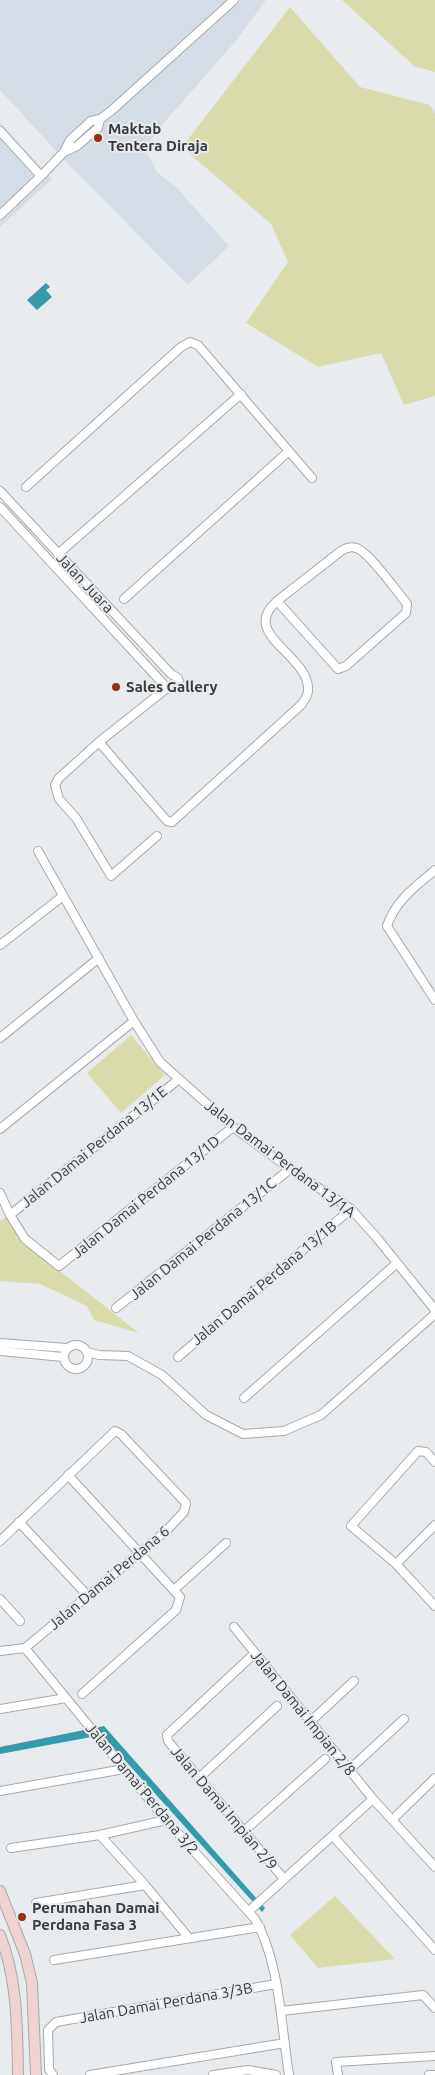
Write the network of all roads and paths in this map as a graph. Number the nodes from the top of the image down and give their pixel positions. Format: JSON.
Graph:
{"nodes":[{"id":1,"x":234,"y":0,"type":"edge"},
{"id":2,"x":0,"y":131,"type":"edge"},
{"id":3,"x":41,"y":176,"type":"junction"},
{"id":4,"x":0,"y":215,"type":"edge"},
{"id":5,"x":241,"y":394,"type":"junction"},
{"id":6,"x":289,"y":451,"type":"junction"},
{"id":7,"x":312,"y":478,"type":"dead end"},
{"id":8,"x":26,"y":487,"type":"dead end"},
{"id":9,"x":0,"y":491,"type":"edge"},
{"id":10,"x":1,"y":511,"type":"edge"},
{"id":11,"x":58,"y":554,"type":"junction"},
{"id":12,"x":124,"y":599,"type":"dead end"},
{"id":13,"x":277,"y":602,"type":"junction"},
{"id":14,"x":167,"y":688,"type":"junction"},
{"id":15,"x":99,"y":742,"type":"junction"},
{"id":16,"x":157,"y":836,"type":"dead end"},
{"id":17,"x":38,"y":851,"type":"dead end"},
{"id":18,"x":435,"y":870,"type":"edge"},
{"id":19,"x":63,"y":896,"type":"junction"},
{"id":20,"x":0,"y":945,"type":"edge"},
{"id":21,"x":99,"y":958,"type":"junction"},
{"id":22,"x":435,"y":1000,"type":"edge"},
{"id":23,"x":134,"y":1021,"type":"junction"},
{"id":24,"x":0,"y":1038,"type":"edge"},
{"id":25,"x":179,"y":1079,"type":"junction"},
{"id":26,"x":233,"y":1127,"type":"junction"},
{"id":27,"x":0,"y":1129,"type":"edge"},
{"id":28,"x":290,"y":1169,"type":"junction"},
{"id":29,"x":0,"y":1193,"type":"edge"},
{"id":30,"x":351,"y":1210,"type":"junction"},
{"id":31,"x":10,"y":1215,"type":"junction"},
{"id":32,"x":397,"y":1262,"type":"junction"},
{"id":33,"x":116,"y":1308,"type":"dead end"},
{"id":34,"x":435,"y":1310,"type":"edge"},
{"id":35,"x":435,"y":1314,"type":"edge"},
{"id":36,"x":0,"y":1343,"type":"edge"},
{"id":37,"x":67,"y":1348,"type":"junction"},
{"id":38,"x":0,"y":1351,"type":"edge"},
{"id":39,"x":87,"y":1352,"type":"junction"},
{"id":40,"x":99,"y":1355,"type":"junction"},
{"id":41,"x":63,"y":1357,"type":"junction"},
{"id":42,"x":178,"y":1357,"type":"dead end"},
{"id":43,"x":87,"y":1362,"type":"junction"},
{"id":44,"x":244,"y":1398,"type":"dead end"},
{"id":45,"x":435,"y":1462,"type":"edge"},
{"id":46,"x":68,"y":1475,"type":"junction"},
{"id":47,"x":19,"y":1522,"type":"junction"},
{"id":48,"x":435,"y":1525,"type":"edge"},
{"id":49,"x":0,"y":1541,"type":"edge"},
{"id":50,"x":226,"y":1543,"type":"dead end"},
{"id":51,"x":139,"y":1554,"type":"junction"},
{"id":52,"x":396,"y":1564,"type":"junction"},
{"id":53,"x":175,"y":1589,"type":"junction"},
{"id":54,"x":88,"y":1596,"type":"junction"},
{"id":55,"x":0,"y":1598,"type":"edge"},
{"id":56,"x":435,"y":1606,"type":"edge"},
{"id":57,"x":20,"y":1621,"type":"dead end"},
{"id":58,"x":234,"y":1627,"type":"dead end"},
{"id":59,"x":25,"y":1648,"type":"junction"},
{"id":60,"x":0,"y":1651,"type":"edge"},
{"id":61,"x":255,"y":1653,"type":"junction"},
{"id":62,"x":354,"y":1680,"type":"dead end"},
{"id":63,"x":82,"y":1694,"type":"dead end"},
{"id":64,"x":66,"y":1698,"type":"junction"},
{"id":65,"x":277,"y":1706,"type":"dead end"},
{"id":66,"x":0,"y":1709,"type":"edge"},
{"id":67,"x":404,"y":1720,"type":"dead end"},
{"id":68,"x":310,"y":1722,"type":"junction"},
{"id":69,"x":325,"y":1759,"type":"dead end"},
{"id":70,"x":124,"y":1769,"type":"junction"},
{"id":71,"x":349,"y":1770,"type":"junction"},
{"id":72,"x":199,"y":1778,"type":"junction"},
{"id":73,"x":435,"y":1778,"type":"edge"},
{"id":74,"x":0,"y":1791,"type":"edge"},
{"id":75,"x":373,"y":1799,"type":"junction"},
{"id":76,"x":166,"y":1820,"type":"junction"},
{"id":77,"x":392,"y":1820,"type":"junction"},
{"id":78,"x":244,"y":1831,"type":"junction"},
{"id":79,"x":100,"y":1835,"type":"junction"},
{"id":80,"x":333,"y":1836,"type":"junction"},
{"id":81,"x":11,"y":1848,"type":"dead end"},
{"id":82,"x":435,"y":1866,"type":"edge"},
{"id":83,"x":284,"y":1879,"type":"junction"},
{"id":84,"x":145,"y":1885,"type":"junction"},
{"id":85,"x":0,"y":1890,"type":"edge"},
{"id":86,"x":36,"y":1903,"type":"dead end"},
{"id":87,"x":252,"y":1909,"type":"junction"},
{"id":88,"x":260,"y":1927,"type":"junction"},
{"id":89,"x":0,"y":1935,"type":"edge"},
{"id":90,"x":189,"y":1938,"type":"junction"},
{"id":91,"x":435,"y":1950,"type":"edge"},
{"id":92,"x":54,"y":1960,"type":"dead end"},
{"id":93,"x":276,"y":1984,"type":"junction"},
{"id":94,"x":435,"y":2008,"type":"edge"},
{"id":95,"x":281,"y":2010,"type":"junction"},
{"id":96,"x":285,"y":2043,"type":"junction"},
{"id":97,"x":435,"y":2056,"type":"edge"},
{"id":98,"x":435,"y":2074,"type":"edge"},
{"id":99,"x":18,"y":2075,"type":"edge"},
{"id":100,"x":36,"y":2075,"type":"edge"},
{"id":101,"x":53,"y":2075,"type":"edge"},
{"id":102,"x":90,"y":2075,"type":"edge"},
{"id":103,"x":212,"y":2075,"type":"edge"},
{"id":104,"x":276,"y":2075,"type":"edge"},
{"id":105,"x":288,"y":2075,"type":"edge"},
{"id":106,"x":338,"y":2075,"type":"edge"},
{"id":107,"x":429,"y":2075,"type":"edge"}],
"edges":[{"from":1,"to":3,"type":"street"},
{"from":2,"to":3,"type":"street"},
{"from":3,"to":4,"type":"street"},
{"from":5,"to":6,"type":"street"},
{"from":5,"to":8,"type":"street"},
{"from":5,"to":11,"type":"street"},
{"from":6,"to":7,"type":"street"},
{"from":6,"to":12,"type":"street"},
{"from":9,"to":11,"type":"street","name":"Jalan Juara"},
{"from":10,"to":14,"type":"street","name":"Jalan Juara"},
{"from":11,"to":14,"type":"street","name":"Jalan Juara"},
{"from":13,"to":13,"type":"street"},
{"from":13,"to":15,"type":"street"},
{"from":14,"to":15,"type":"street"},
{"from":15,"to":16,"type":"street"},
{"from":17,"to":19,"type":"street","name":"Jalan Damai Perdana 13/1A"},
{"from":18,"to":22,"type":"street"},
{"from":19,"to":20,"type":"street"},
{"from":19,"to":21,"type":"street","name":"Jalan Damai Perdana 13/1A"},
{"from":21,"to":23,"type":"street","name":"Jalan Damai Perdana 13/1A"},
{"from":21,"to":24,"type":"street"},
{"from":23,"to":25,"type":"street","name":"Jalan Damai Perdana 13/1A"},
{"from":23,"to":27,"type":"street"},
{"from":25,"to":26,"type":"street","name":"Jalan Damai Perdana 13/1A"},
{"from":25,"to":31,"type":"street","name":"Jalan Damai Perdana 13/1E"},
{"from":26,"to":28,"type":"street","name":"Jalan Damai Perdana 13/1A"},
{"from":26,"to":31,"type":"street","name":"Jalan Damai Perdana 13/1D"},
{"from":28,"to":30,"type":"street","name":"Jalan Damai Perdana 13/1A"},
{"from":28,"to":33,"type":"street","name":"Jalan Damai Perdana 13/1C"},
{"from":29,"to":31,"type":"street"},
{"from":30,"to":32,"type":"street","name":"Jalan Damai Perdana 13/1A"},
{"from":30,"to":42,"type":"street","name":"Jalan Damai Perdana 13/1B"},
{"from":32,"to":34,"type":"street","name":"Jalan Damai Perdana 13/1A"},
{"from":32,"to":44,"type":"street"},
{"from":35,"to":40,"type":"street"},
{"from":36,"to":37,"type":"street"},
{"from":37,"to":39,"type":"street"},
{"from":37,"to":41,"type":"street"},
{"from":38,"to":41,"type":"street"},
{"from":39,"to":40,"type":"street"},
{"from":39,"to":43,"type":"street"},
{"from":40,"to":43,"type":"street"},
{"from":41,"to":43,"type":"street"},
{"from":45,"to":52,"type":"street"},
{"from":46,"to":47,"type":"street"},
{"from":46,"to":51,"type":"street"},
{"from":46,"to":51,"type":"street","name":"Jalan Damai Perdana 6"},
{"from":47,"to":49,"type":"street"},
{"from":47,"to":54,"type":"street"},
{"from":48,"to":52,"type":"street"},
{"from":50,"to":53,"type":"street"},
{"from":51,"to":53,"type":"street"},
{"from":51,"to":54,"type":"street","name":"Jalan Damai Perdana 6"},
{"from":52,"to":56,"type":"street"},
{"from":53,"to":63,"type":"street"},
{"from":54,"to":59,"type":"street","name":"Jalan Damai Perdana 6"},
{"from":55,"to":57,"type":"street"},
{"from":58,"to":61,"type":"street","name":"Jalan Damai Impian 2/8"},
{"from":59,"to":60,"type":"street"},
{"from":59,"to":64,"type":"street","name":"Jalan Damai Perdana 3/2"},
{"from":61,"to":68,"type":"street","name":"Jalan Damai Impian 2/8"},
{"from":61,"to":72,"type":"street","name":"Jalan Damai Impian 2/9"},
{"from":62,"to":68,"type":"street"},
{"from":64,"to":66,"type":"street"},
{"from":64,"to":70,"type":"street","name":"Jalan Damai Perdana 3/2"},
{"from":65,"to":72,"type":"street"},
{"from":67,"to":71,"type":"street"},
{"from":68,"to":71,"type":"street","name":"Jalan Damai Impian 2/8"},
{"from":69,"to":78,"type":"street"},
{"from":70,"to":74,"type":"street"},
{"from":70,"to":76,"type":"street","name":"Jalan Damai Perdana 3/2"},
{"from":71,"to":75,"type":"street","name":"Jalan Damai Impian 2/8"},
{"from":72,"to":78,"type":"street","name":"Jalan Damai Impian 2/9"},
{"from":73,"to":77,"type":"street"},
{"from":75,"to":77,"type":"street","name":"Jalan Damai Impian 2/8"},
{"from":75,"to":80,"type":"street"},
{"from":76,"to":79,"type":"street"},
{"from":76,"to":87,"type":"street","name":"Jalan Damai Perdana 3/2"},
{"from":77,"to":82,"type":"street","name":"Jalan Damai Impian 2/8"},
{"from":78,"to":83,"type":"street","name":"Jalan Damai Impian 2/9"},
{"from":79,"to":81,"type":"street"},
{"from":79,"to":84,"type":"street"},
{"from":80,"to":83,"type":"street"},
{"from":80,"to":91,"type":"street"},
{"from":83,"to":87,"type":"street"},
{"from":84,"to":86,"type":"street"},
{"from":84,"to":90,"type":"street"},
{"from":85,"to":100,"type":"main road"},
{"from":87,"to":88,"type":"street","name":"Jalan Damai Perdana 3/2"},
{"from":88,"to":90,"type":"street"},
{"from":88,"to":93,"type":"street","name":"Jalan Damai Perdana 3/2"},
{"from":89,"to":99,"type":"main road"},
{"from":90,"to":92,"type":"street"},
{"from":93,"to":95,"type":"street","name":"Jalan Damai Perdana 3/2"},
{"from":93,"to":101,"type":"street","name":"Jalan Damai Perdana 3/3B"},
{"from":94,"to":95,"type":"street"},
{"from":95,"to":96,"type":"street","name":"Jalan Damai Perdana 3/2"},
{"from":96,"to":102,"type":"street"},
{"from":96,"to":105,"type":"street","name":"Jalan Damai Perdana 3/2"},
{"from":97,"to":106,"type":"street"},
{"from":98,"to":107,"type":"street"},
{"from":103,"to":104,"type":"street"}]}
